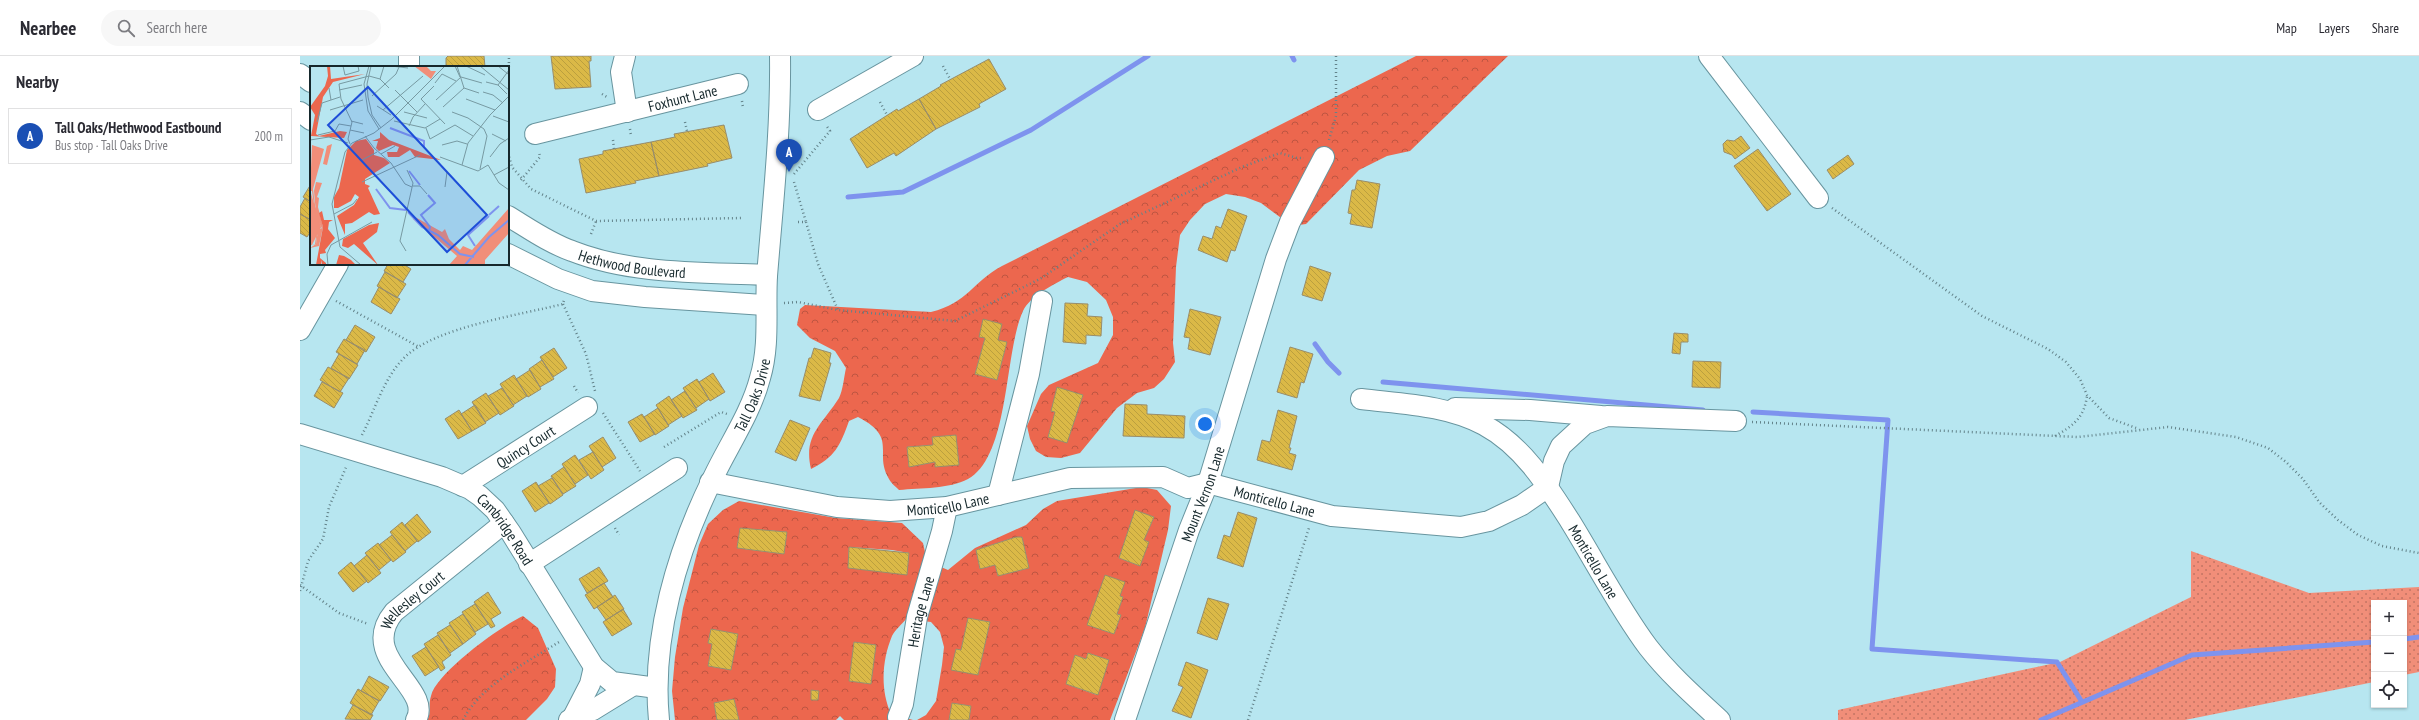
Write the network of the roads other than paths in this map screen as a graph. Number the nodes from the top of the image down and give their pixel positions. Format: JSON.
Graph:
{"nodes":[{"id":1,"x":625,"y":56,"type":"edge"},
{"id":2,"x":780,"y":56,"type":"edge"},
{"id":3,"x":913,"y":56,"type":"edge"},
{"id":4,"x":1709,"y":56,"type":"edge"},
{"id":5,"x":300,"y":74,"type":"edge"},
{"id":6,"x":310,"y":81,"type":"edge"},
{"id":7,"x":738,"y":84,"type":"dead end"},
{"id":8,"x":818,"y":110,"type":"dead end"},
{"id":9,"x":300,"y":112,"type":"edge"},
{"id":10,"x":626,"y":112,"type":"junction"},
{"id":11,"x":310,"y":119,"type":"edge"},
{"id":12,"x":535,"y":134,"type":"dead end"},
{"id":13,"x":1324,"y":157,"type":"road end"},
{"id":14,"x":1818,"y":198,"type":"road end"},
{"id":15,"x":509,"y":217,"type":"edge"},
{"id":16,"x":509,"y":254,"type":"edge"},
{"id":17,"x":337,"y":265,"type":"edge"},
{"id":18,"x":767,"y":275,"type":"junction"},
{"id":19,"x":1042,"y":301,"type":"dead end"},
{"id":20,"x":765,"y":305,"type":"junction"},
{"id":21,"x":300,"y":330,"type":"edge"},
{"id":22,"x":1361,"y":399,"type":"dead end"},
{"id":23,"x":595,"y":404,"type":"road end"},
{"id":24,"x":1433,"y":408,"type":"junction"},
{"id":25,"x":1607,"y":416,"type":"junction"},
{"id":26,"x":1736,"y":421,"type":"road end"},
{"id":27,"x":300,"y":434,"type":"edge"},
{"id":28,"x":677,"y":468,"type":"dead end"},
{"id":29,"x":710,"y":482,"type":"junction"},
{"id":30,"x":1208,"y":482,"type":"junction"},
{"id":31,"x":463,"y":486,"type":"junction"},
{"id":32,"x":1548,"y":488,"type":"junction"},
{"id":33,"x":998,"y":495,"type":"junction"},
{"id":34,"x":947,"y":506,"type":"junction"},
{"id":35,"x":504,"y":523,"type":"junction"},
{"id":36,"x":529,"y":564,"type":"junction"},
{"id":37,"x":594,"y":667,"type":"junction"},
{"id":38,"x":632,"y":686,"type":"junction"},
{"id":39,"x":657,"y":688,"type":"junction"},
{"id":40,"x":898,"y":718,"type":"dead end"},
{"id":41,"x":571,"y":719,"type":"edge"},
{"id":42,"x":416,"y":720,"type":"edge"},
{"id":43,"x":659,"y":720,"type":"edge"},
{"id":44,"x":1125,"y":720,"type":"edge"},
{"id":45,"x":1720,"y":720,"type":"edge"}],
"edges":[{"from":1,"to":10,"type":"street","name":"Foxhunt Lane"},
{"from":2,"to":18,"type":"street","name":"Tall Oaks Drive"},
{"from":3,"to":8,"type":"street"},
{"from":4,"to":14,"type":"street"},
{"from":5,"to":6,"type":"street"},
{"from":7,"to":10,"type":"street","name":"Foxhunt Lane"},
{"from":9,"to":11,"type":"street"},
{"from":10,"to":12,"type":"street","name":"Foxhunt Lane"},
{"from":13,"to":30,"type":"street","name":"Mount Vernon Lane"},
{"from":15,"to":18,"type":"street","name":"Hethwood Boulevard"},
{"from":16,"to":20,"type":"street","name":"Hethwood Boulevard"},
{"from":17,"to":21,"type":"street"},
{"from":18,"to":20,"type":"street","name":"Tall Oaks Drive"},
{"from":19,"to":33,"type":"street"},
{"from":20,"to":29,"type":"street","name":"Tall Oaks Drive"},
{"from":22,"to":24,"type":"street"},
{"from":23,"to":31,"type":"street","name":"Quincy Court"},
{"from":24,"to":25,"type":"street"},
{"from":24,"to":32,"type":"street"},
{"from":25,"to":26,"type":"street"},
{"from":25,"to":32,"type":"street"},
{"from":27,"to":31,"type":"street","name":"Cambridge Road"},
{"from":28,"to":36,"type":"street"},
{"from":29,"to":34,"type":"street","name":"Monticello Lane"},
{"from":29,"to":39,"type":"street","name":"Tall Oaks Drive"},
{"from":30,"to":32,"type":"street","name":"Monticello Lane"},
{"from":30,"to":33,"type":"street","name":"Monticello Lane"},
{"from":30,"to":44,"type":"street","name":"Mount Vernon Lane"},
{"from":31,"to":35,"type":"street","name":"Cambridge Road"},
{"from":32,"to":45,"type":"street","name":"Monticello Lane"},
{"from":33,"to":34,"type":"street","name":"Monticello Lane"},
{"from":34,"to":40,"type":"street","name":"Heritage Lane"},
{"from":35,"to":36,"type":"street","name":"Cambridge Road"},
{"from":35,"to":42,"type":"street","name":"Wellesley Court"},
{"from":36,"to":37,"type":"street","name":"Cambridge Road"},
{"from":37,"to":38,"type":"street","name":"Cambridge Road"},
{"from":37,"to":41,"type":"street"},
{"from":38,"to":39,"type":"street","name":"Cambridge Road"},
{"from":38,"to":41,"type":"street"},
{"from":39,"to":43,"type":"street","name":"Tall Oaks Drive"}]}
